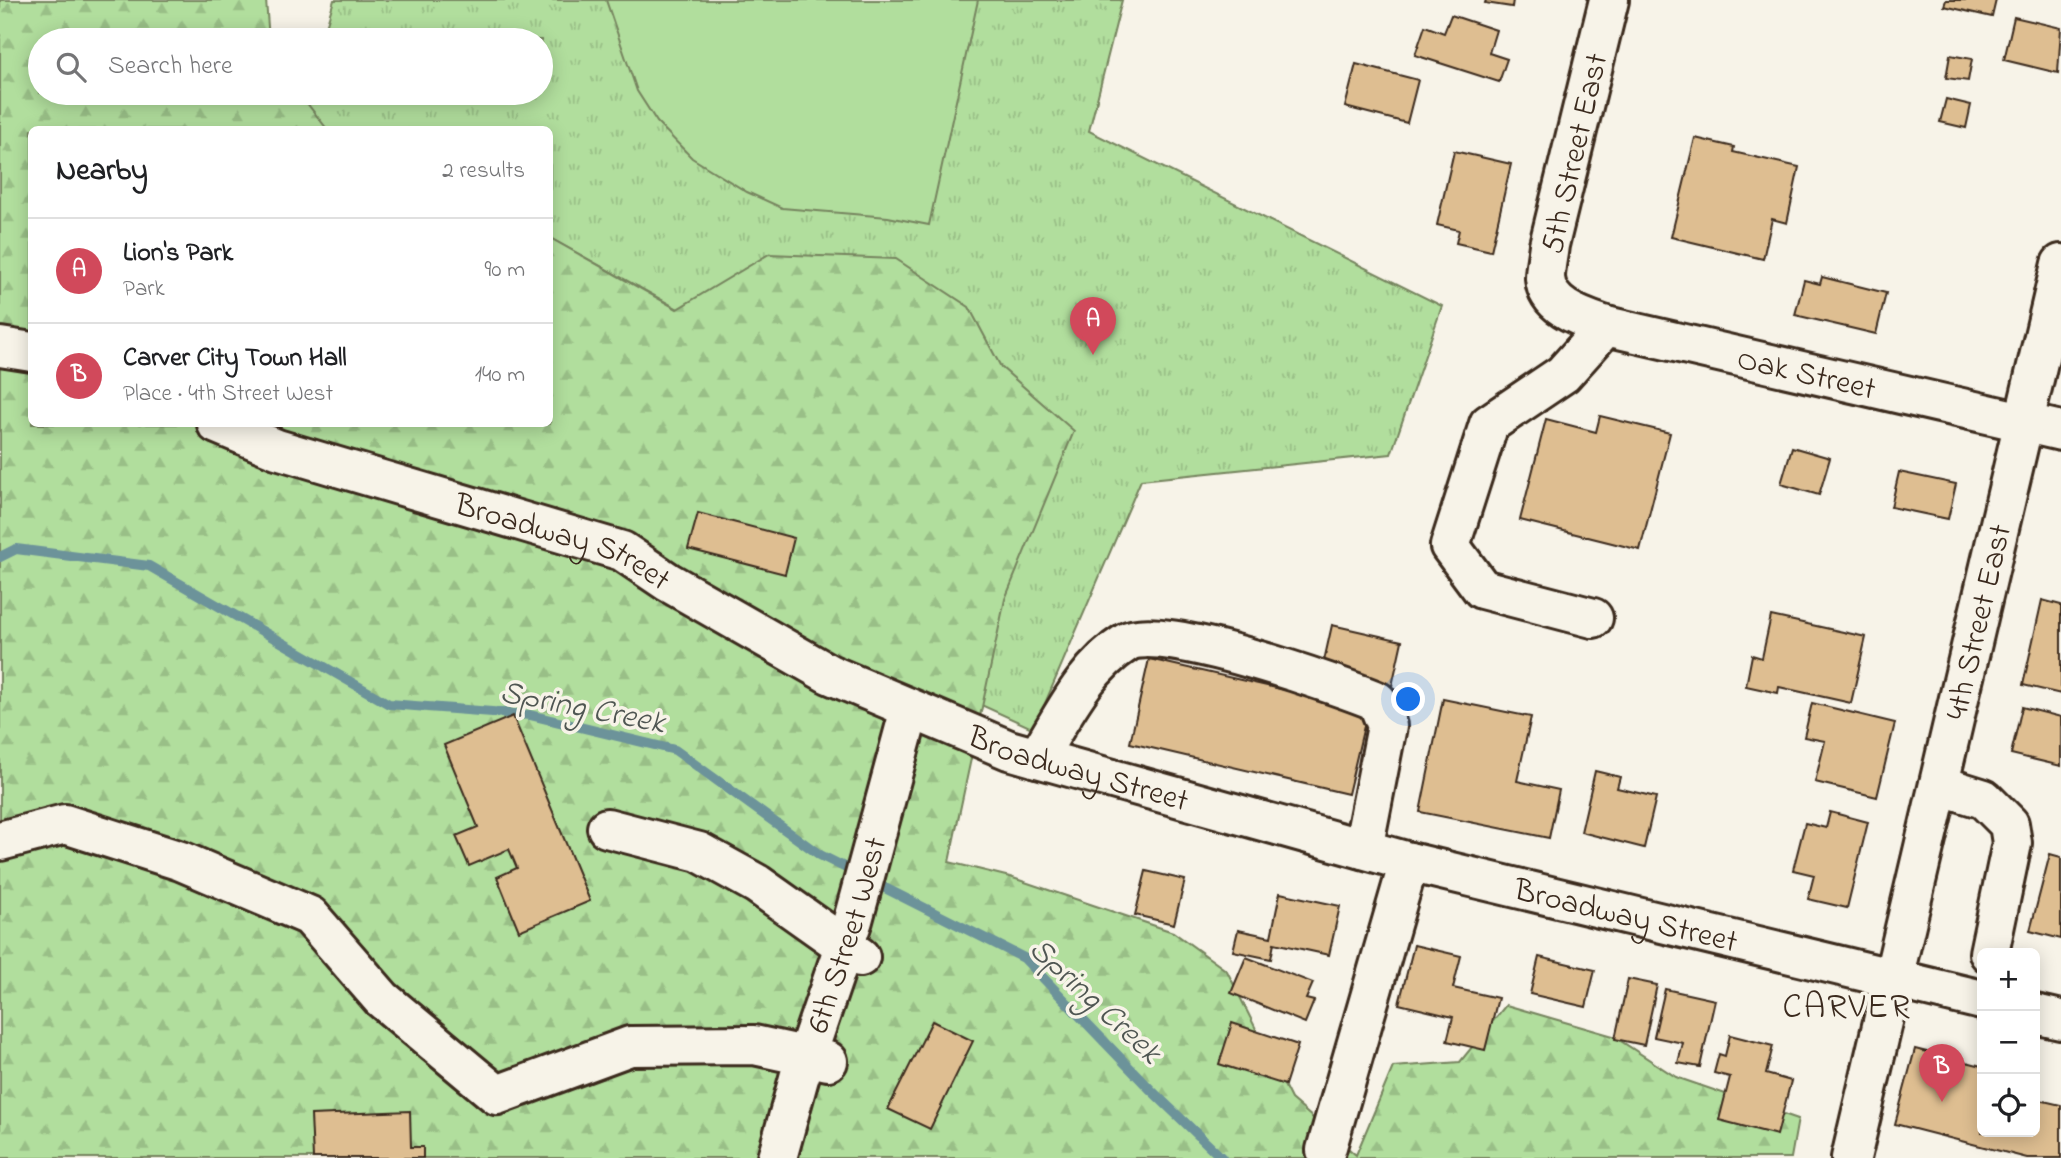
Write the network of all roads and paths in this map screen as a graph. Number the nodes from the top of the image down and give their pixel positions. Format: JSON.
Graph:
{"nodes":[{"id":1,"x":1609,"y":0,"type":"edge"},
{"id":2,"x":2061,"y":264,"type":"edge"},
{"id":3,"x":1558,"y":304,"type":"joint"},
{"id":4,"x":1606,"y":326,"type":"junction"},
{"id":5,"x":0,"y":347,"type":"edge"},
{"id":6,"x":28,"y":351,"type":"edge"},
{"id":7,"x":2043,"y":426,"type":"edge"},
{"id":8,"x":224,"y":427,"type":"edge"},
{"id":9,"x":1593,"y":618,"type":"dead end"},
{"id":10,"x":910,"y":709,"type":"junction"},
{"id":11,"x":1037,"y":758,"type":"junction"},
{"id":12,"x":1939,"y":785,"type":"junction"},
{"id":13,"x":607,"y":828,"type":"dead end"},
{"id":14,"x":0,"y":841,"type":"edge"},
{"id":15,"x":1363,"y":849,"type":"junction"},
{"id":16,"x":1409,"y":862,"type":"junction"},
{"id":17,"x":1990,"y":948,"type":"edge"},
{"id":18,"x":852,"y":951,"type":"junction"},
{"id":19,"x":1893,"y":978,"type":"junction"},
{"id":20,"x":1977,"y":994,"type":"edge"},
{"id":21,"x":2040,"y":1015,"type":"edge"},
{"id":22,"x":2061,"y":1020,"type":"edge"},
{"id":23,"x":817,"y":1059,"type":"junction"},
{"id":24,"x":1326,"y":1150,"type":"dead end"},
{"id":25,"x":1853,"y":1151,"type":"edge"},
{"id":26,"x":777,"y":1158,"type":"edge"}],
"edges":[{"from":1,"to":3,"type":"street","name":"5th Street East"},
{"from":2,"to":7,"type":"street","name":"4th Street East"},
{"from":3,"to":4,"type":"street","name":"Oak Street"},
{"from":4,"to":7,"type":"street","name":"Oak Street"},
{"from":4,"to":9,"type":"street"},
{"from":5,"to":6,"type":"street"},
{"from":7,"to":12,"type":"street","name":"4th Street East"},
{"from":8,"to":10,"type":"street","name":"Broadway Street"},
{"from":10,"to":11,"type":"street","name":"Broadway Street"},
{"from":10,"to":18,"type":"street","name":"6th Street West"},
{"from":11,"to":15,"type":"street","name":"Broadway Street"},
{"from":11,"to":15,"type":"street"},
{"from":12,"to":17,"type":"street"},
{"from":12,"to":19,"type":"street","name":"4th Street East"},
{"from":13,"to":18,"type":"street"},
{"from":14,"to":23,"type":"street"},
{"from":15,"to":16,"type":"street","name":"Broadway Street"},
{"from":16,"to":19,"type":"street","name":"Broadway Street"},
{"from":16,"to":24,"type":"street"},
{"from":18,"to":23,"type":"street","name":"6th Street West"},
{"from":19,"to":20,"type":"street","name":"Broadway Street"},
{"from":19,"to":25,"type":"street","name":"4th Street East"},
{"from":21,"to":22,"type":"street"},
{"from":23,"to":26,"type":"street","name":"6th Street West"}]}
